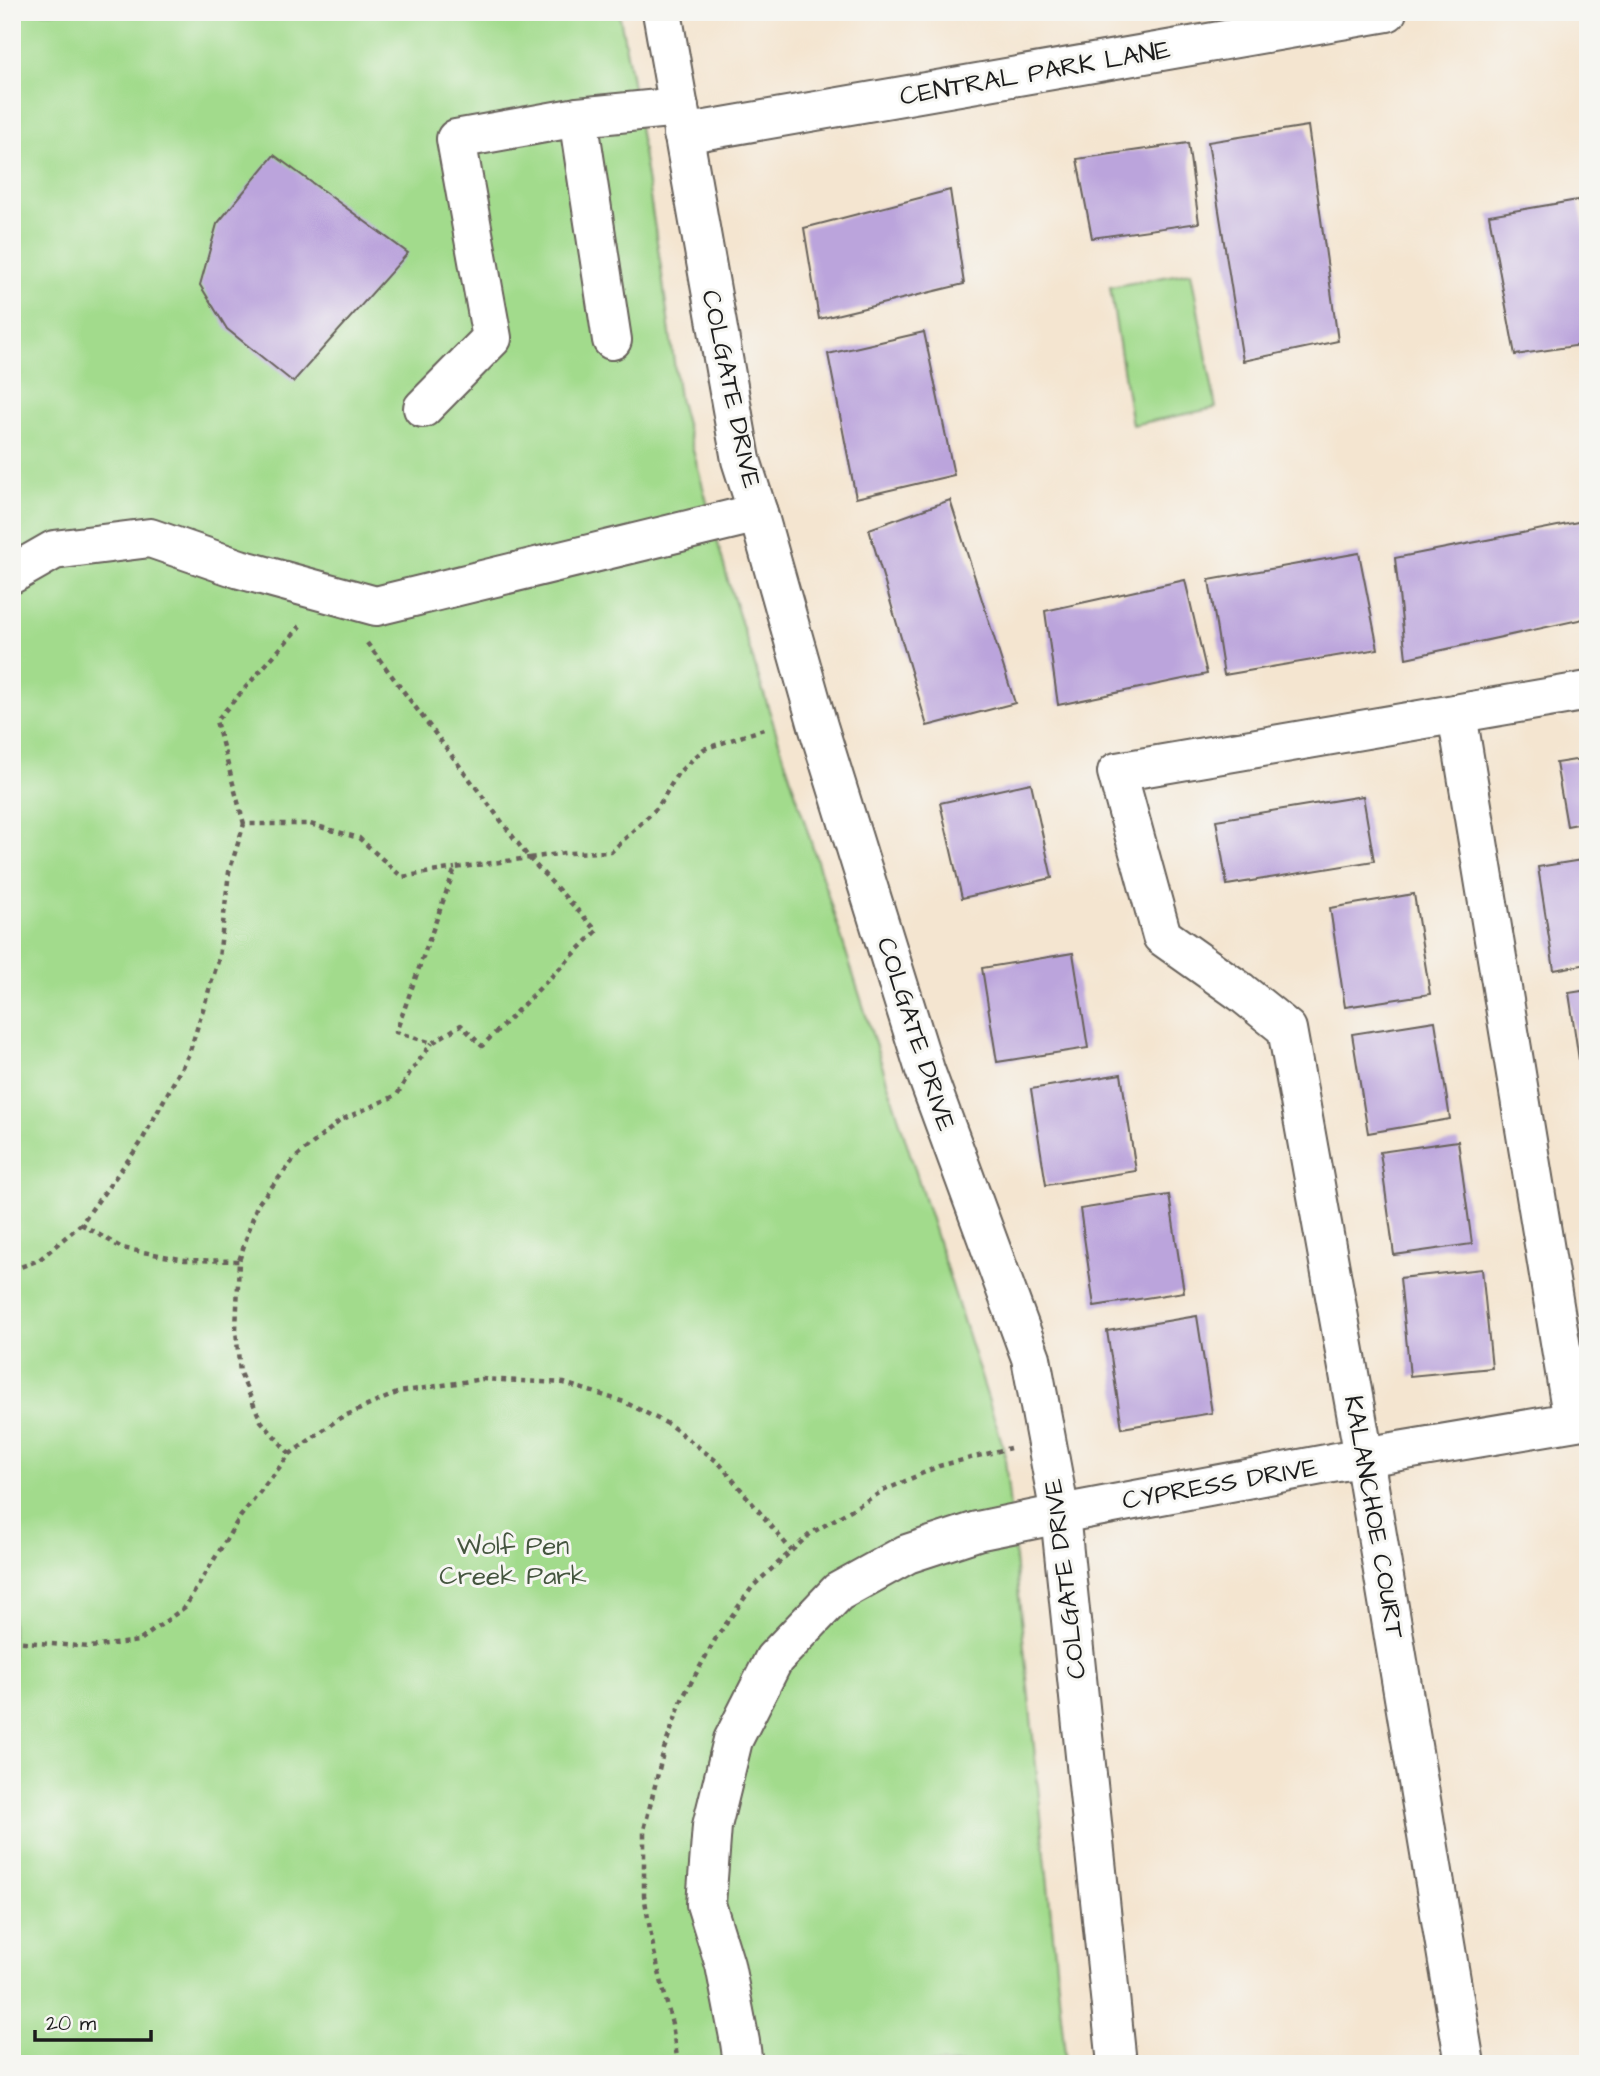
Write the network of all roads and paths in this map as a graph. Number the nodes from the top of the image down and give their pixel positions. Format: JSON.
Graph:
{"nodes":[{"id":1,"x":663,"y":12,"type":"edge"},
{"id":2,"x":1387,"y":12,"type":"edge"},
{"id":3,"x":578,"y":117,"type":"junction"},
{"id":4,"x":681,"y":120,"type":"junction"},
{"id":5,"x":612,"y":340,"type":"dead end"},
{"id":6,"x":423,"y":408,"type":"dead end"},
{"id":7,"x":758,"y":513,"type":"junction"},
{"id":8,"x":12,"y":574,"type":"edge"},
{"id":9,"x":328,"y":593,"type":"junction"},
{"id":10,"x":1588,"y":691,"type":"edge"},
{"id":11,"x":1457,"y":714,"type":"junction"},
{"id":12,"x":767,"y":728,"type":"dead end"},
{"id":13,"x":244,"y":824,"type":"junction"},
{"id":14,"x":529,"y":858,"type":"junction"},
{"id":15,"x":456,"y":868,"type":"junction"},
{"id":16,"x":432,"y":1043,"type":"junction"},
{"id":17,"x":81,"y":1224,"type":"junction"},
{"id":18,"x":239,"y":1261,"type":"junction"},
{"id":19,"x":12,"y":1270,"type":"edge"},
{"id":20,"x":1580,"y":1420,"type":"edge"},
{"id":21,"x":290,"y":1454,"type":"junction"},
{"id":22,"x":1364,"y":1457,"type":"junction"},
{"id":23,"x":1060,"y":1514,"type":"junction"},
{"id":24,"x":791,"y":1550,"type":"dead end"},
{"id":25,"x":12,"y":1641,"type":"edge"},
{"id":26,"x":743,"y":2064,"type":"edge"},
{"id":27,"x":1117,"y":2064,"type":"edge"},
{"id":28,"x":1465,"y":2064,"type":"edge"}],
"edges":[{"from":1,"to":4,"type":"street","name":"COLGATE DRIVE"},
{"from":2,"to":4,"type":"street","name":"CENTRAL PARK LANE"},
{"from":3,"to":4,"type":"street","name":"CENTRAL PARK LANE"},
{"from":3,"to":5,"type":"street"},
{"from":3,"to":6,"type":"street","name":"CENTRAL PARK LANE"},
{"from":4,"to":7,"type":"street","name":"COLGATE DRIVE"},
{"from":7,"to":9,"type":"street"},
{"from":7,"to":23,"type":"street","name":"COLGATE DRIVE"},
{"from":8,"to":9,"type":"street"},
{"from":9,"to":13,"type":"path"},
{"from":9,"to":14,"type":"path"},
{"from":10,"to":11,"type":"street"},
{"from":11,"to":20,"type":"street"},
{"from":11,"to":22,"type":"street","name":"KALANCHOE COURT"},
{"from":12,"to":14,"type":"path"},
{"from":13,"to":15,"type":"path"},
{"from":13,"to":17,"type":"path"},
{"from":14,"to":15,"type":"path"},
{"from":14,"to":16,"type":"path"},
{"from":15,"to":16,"type":"path"},
{"from":16,"to":18,"type":"path"},
{"from":17,"to":18,"type":"path"},
{"from":17,"to":19,"type":"path"},
{"from":18,"to":21,"type":"path"},
{"from":20,"to":22,"type":"street","name":"CYPRESS DRIVE"},
{"from":21,"to":24,"type":"path"},
{"from":21,"to":25,"type":"path"},
{"from":22,"to":23,"type":"street","name":"CYPRESS DRIVE"},
{"from":22,"to":28,"type":"street","name":"KALANCHOE COURT"},
{"from":23,"to":26,"type":"street","name":"CYPRESS DRIVE"},
{"from":23,"to":27,"type":"street","name":"COLGATE DRIVE"}]}
